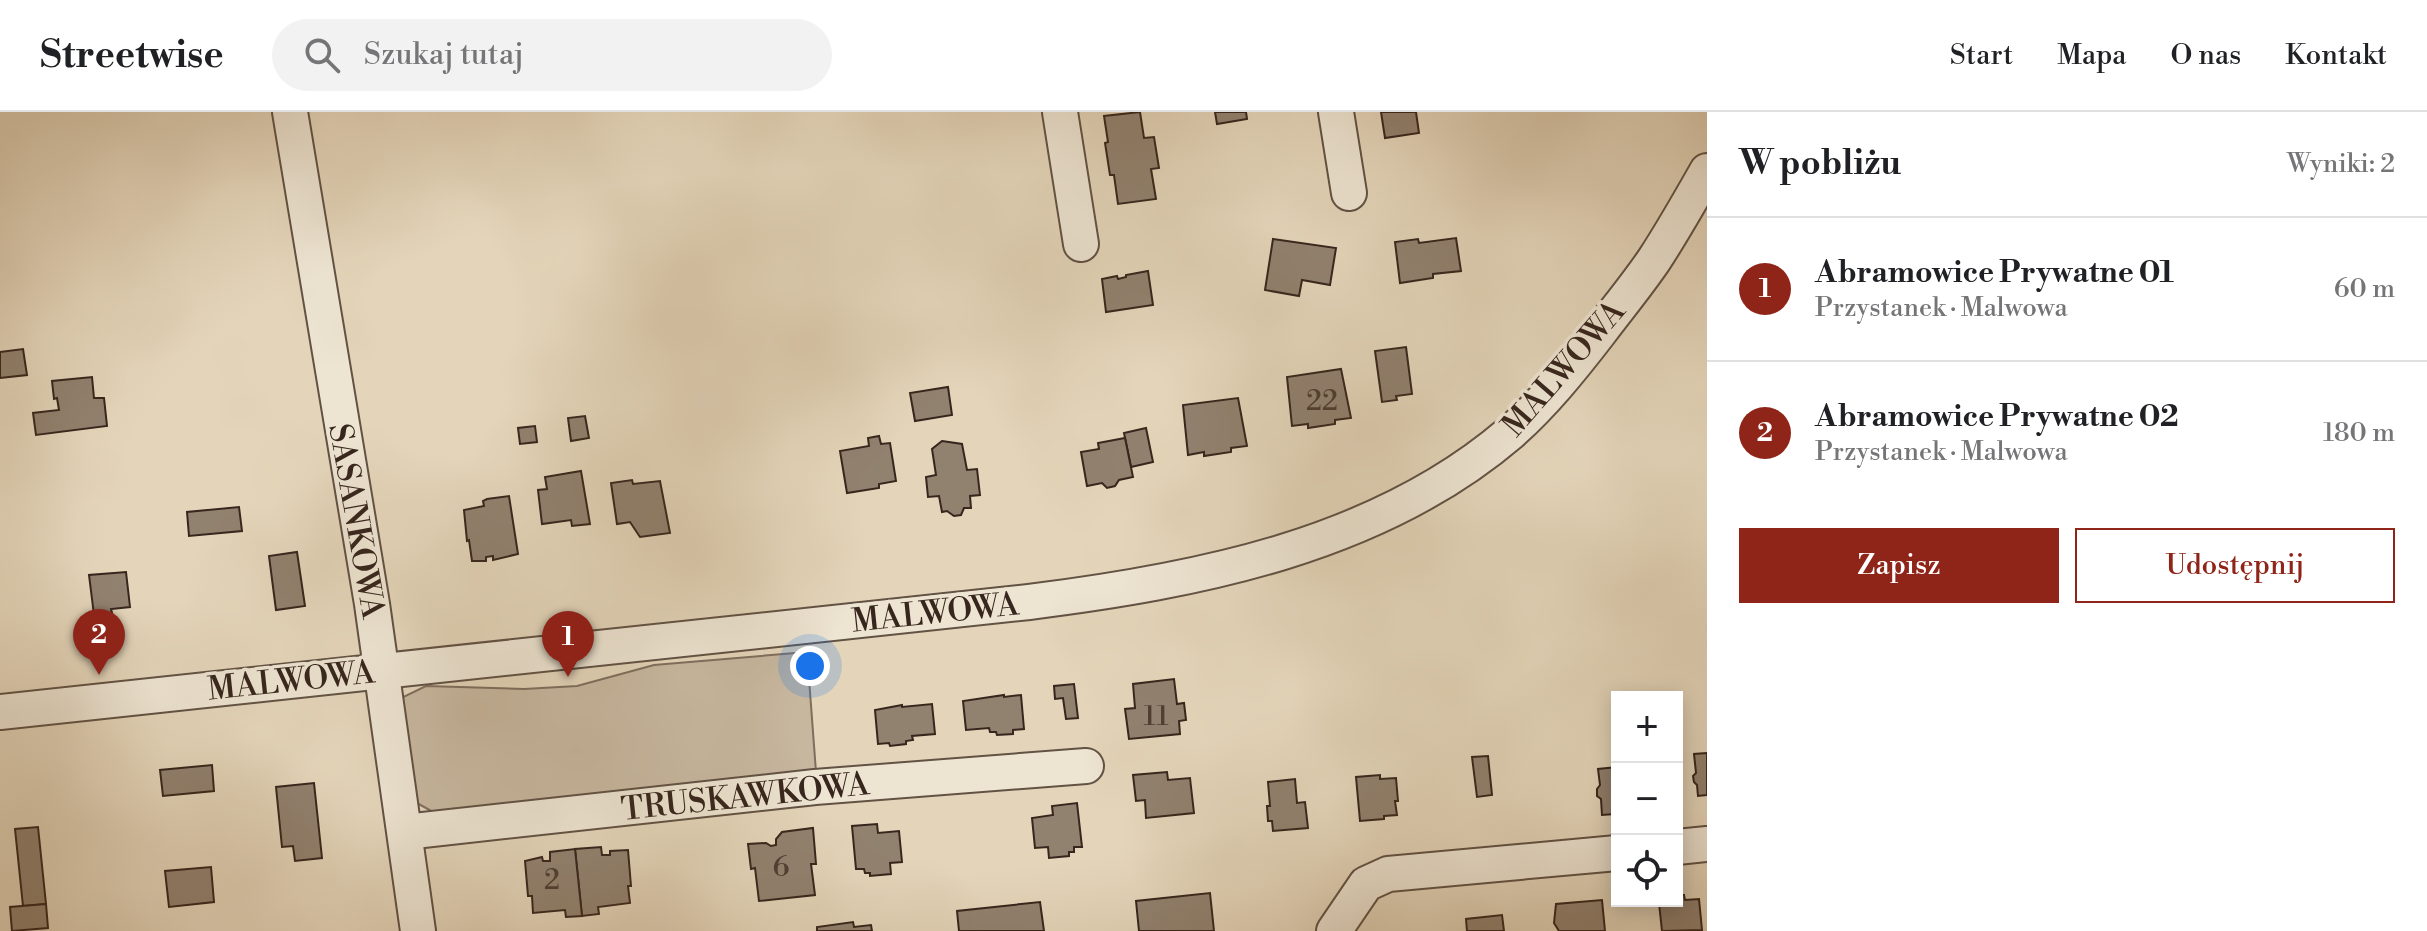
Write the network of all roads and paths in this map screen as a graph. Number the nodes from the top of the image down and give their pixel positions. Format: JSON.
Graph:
{"nodes":[{"id":1,"x":290,"y":112,"type":"edge"},
{"id":2,"x":1060,"y":112,"type":"edge"},
{"id":3,"x":1336,"y":112,"type":"edge"},
{"id":4,"x":1707,"y":171,"type":"edge"},
{"id":5,"x":1349,"y":193,"type":"dead end"},
{"id":6,"x":1081,"y":244,"type":"dead end"},
{"id":7,"x":381,"y":671,"type":"junction"},
{"id":8,"x":0,"y":712,"type":"edge"},
{"id":9,"x":1086,"y":766,"type":"dead end"},
{"id":10,"x":405,"y":832,"type":"junction"},
{"id":11,"x":1707,"y":844,"type":"edge"},
{"id":12,"x":1683,"y":846,"type":"edge"},
{"id":13,"x":1611,"y":854,"type":"edge"},
{"id":14,"x":418,"y":931,"type":"edge"},
{"id":15,"x":1334,"y":931,"type":"edge"}],
"edges":[{"from":1,"to":7,"type":"street","name":"SASANKOWA"},
{"from":2,"to":6,"type":"street"},
{"from":3,"to":5,"type":"street"},
{"from":4,"to":7,"type":"street","name":"MALWOWA"},
{"from":7,"to":8,"type":"street","name":"MALWOWA"},
{"from":7,"to":10,"type":"street","name":"SASANKOWA"},
{"from":9,"to":10,"type":"street","name":"TRUSKAWKOWA"},
{"from":10,"to":14,"type":"street","name":"SASANKOWA"},
{"from":11,"to":12,"type":"street"},
{"from":13,"to":15,"type":"street"}]}
